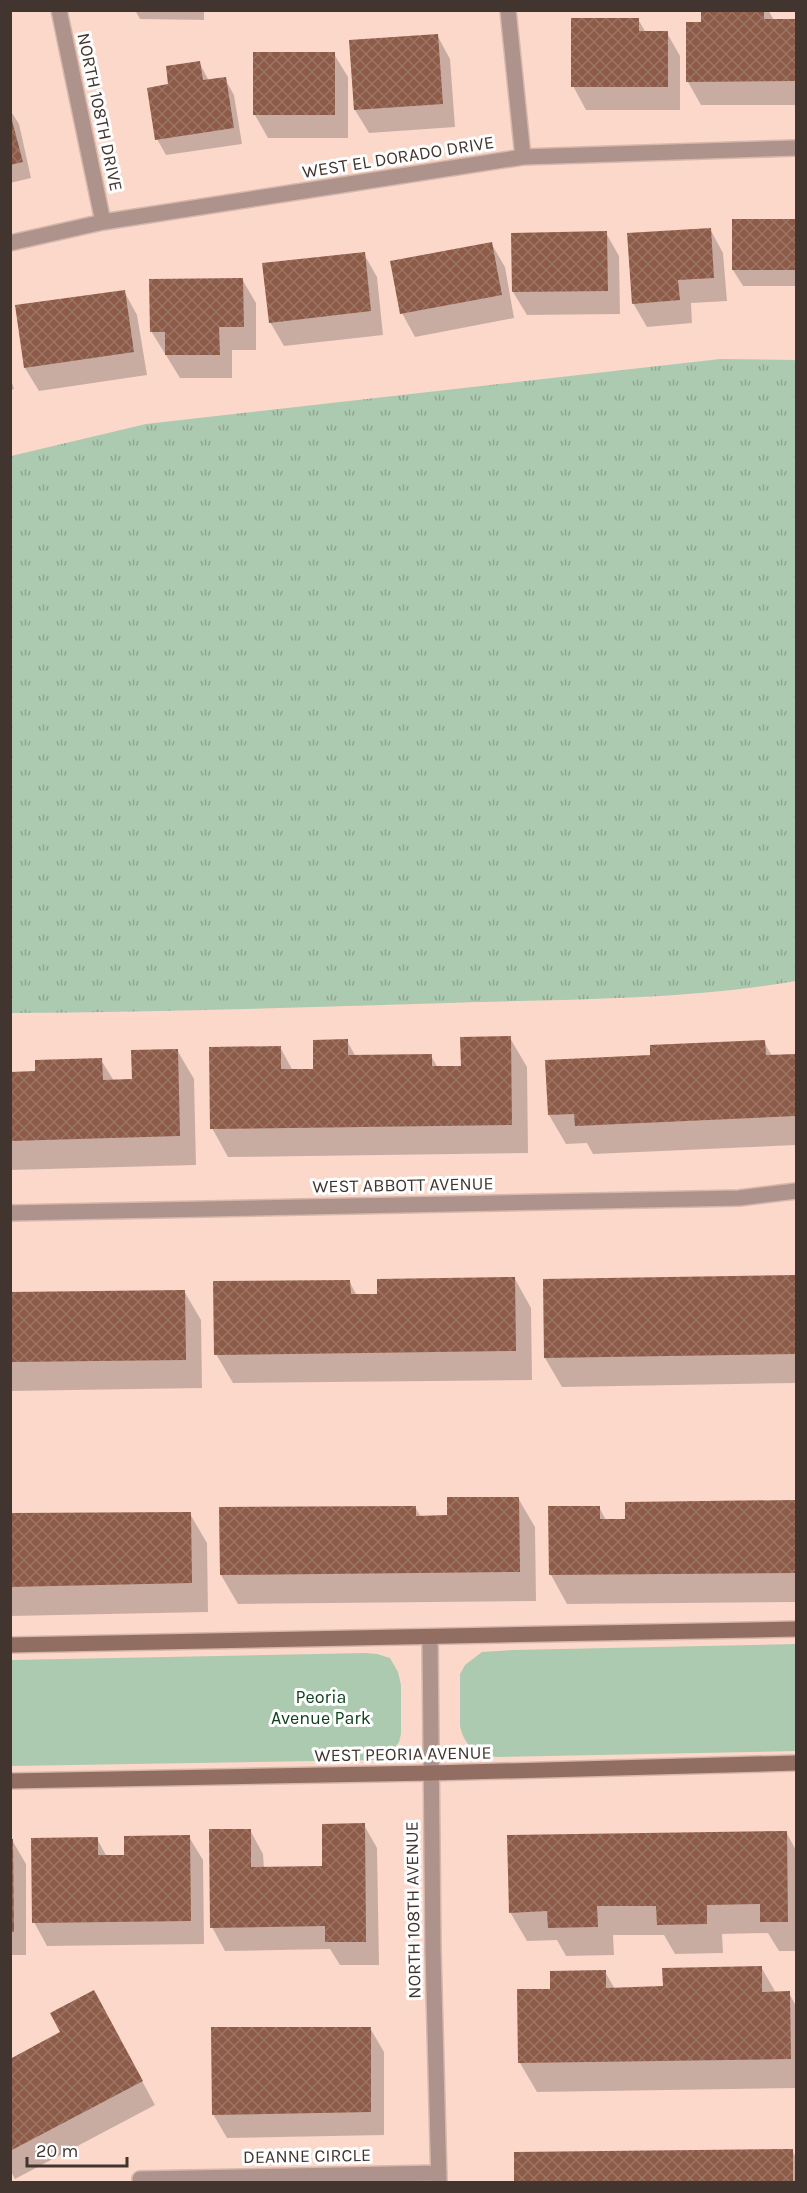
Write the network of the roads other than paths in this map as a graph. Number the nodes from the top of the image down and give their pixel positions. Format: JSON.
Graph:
{"nodes":[{"id":1,"x":58,"y":10,"type":"edge"},
{"id":2,"x":508,"y":10,"type":"edge"},
{"id":3,"x":796,"y":148,"type":"edge"},
{"id":4,"x":523,"y":157,"type":"junction"},
{"id":5,"x":103,"y":222,"type":"junction"},
{"id":6,"x":10,"y":243,"type":"edge"},
{"id":7,"x":796,"y":1191,"type":"edge"},
{"id":8,"x":10,"y":1213,"type":"edge"},
{"id":9,"x":796,"y":1629,"type":"edge"},
{"id":10,"x":430,"y":1637,"type":"junction"},
{"id":11,"x":10,"y":1645,"type":"edge"},
{"id":12,"x":796,"y":1763,"type":"edge"},
{"id":13,"x":431,"y":1773,"type":"junction"},
{"id":14,"x":10,"y":1781,"type":"edge"},
{"id":15,"x":439,"y":2178,"type":"edge"},
{"id":16,"x":140,"y":2179,"type":"dead end"}],
"edges":[{"from":1,"to":5,"type":"street","name":"NORTH 108TH DRIVE"},
{"from":2,"to":4,"type":"street"},
{"from":3,"to":4,"type":"street","name":"WEST EL DORADO DRIVE"},
{"from":4,"to":5,"type":"street","name":"WEST EL DORADO DRIVE"},
{"from":5,"to":6,"type":"street","name":"WEST EL DORADO DRIVE"},
{"from":7,"to":8,"type":"street","name":"WEST ABBOTT AVENUE"},
{"from":9,"to":10,"type":"street"},
{"from":10,"to":11,"type":"street"},
{"from":10,"to":13,"type":"street","name":"NORTH 108TH AVENUE"},
{"from":12,"to":13,"type":"street","name":"WEST PEORIA AVENUE"},
{"from":13,"to":14,"type":"street","name":"WEST PEORIA AVENUE"},
{"from":13,"to":15,"type":"street","name":"NORTH 108TH AVENUE"},
{"from":15,"to":16,"type":"street","name":"DEANNE CIRCLE"}]}
